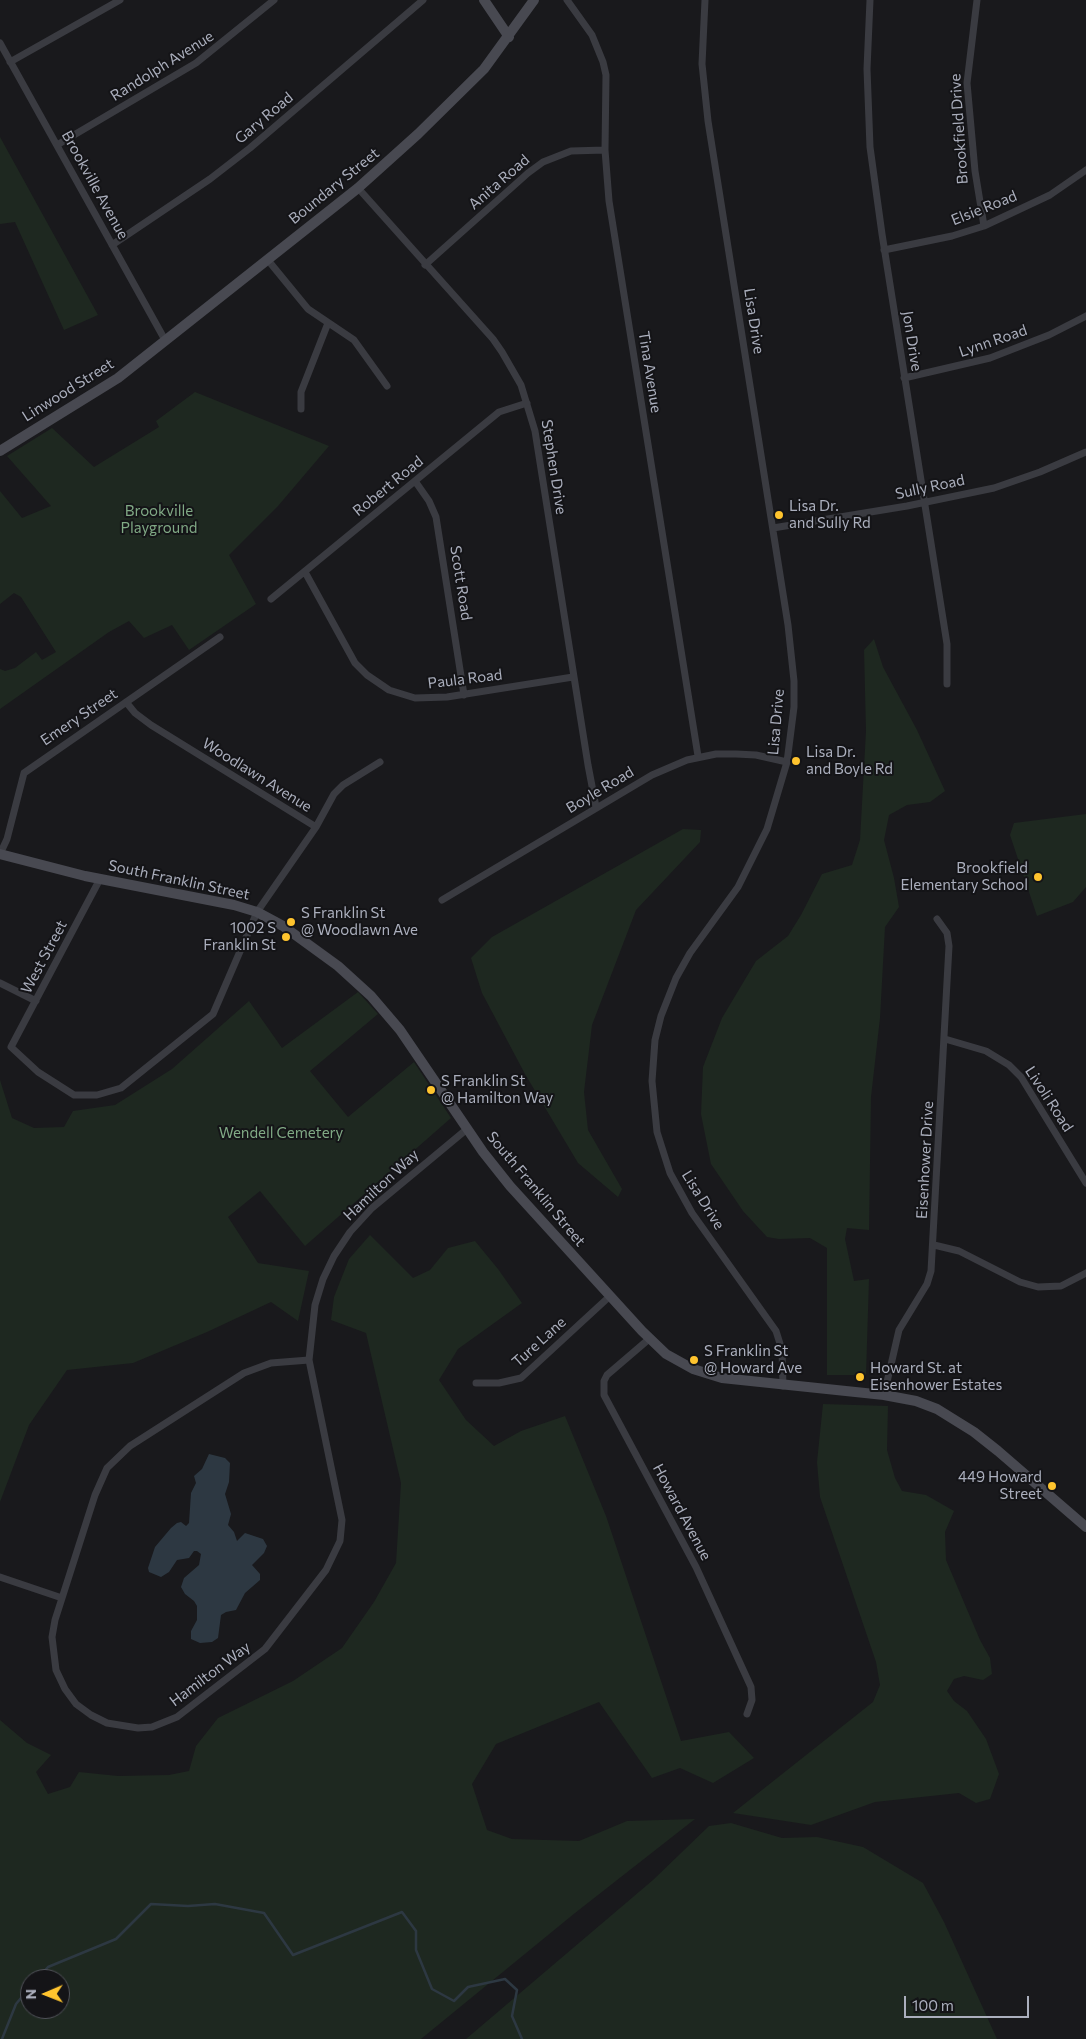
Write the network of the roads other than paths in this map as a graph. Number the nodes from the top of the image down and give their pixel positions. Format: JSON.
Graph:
{"nodes":[{"id":1,"x":120,"y":0,"type":"edge"},
{"id":2,"x":274,"y":0,"type":"edge"},
{"id":3,"x":422,"y":0,"type":"edge"},
{"id":4,"x":484,"y":0,"type":"edge"},
{"id":5,"x":534,"y":0,"type":"edge"},
{"id":6,"x":567,"y":0,"type":"edge"},
{"id":7,"x":706,"y":0,"type":"edge"},
{"id":8,"x":870,"y":0,"type":"edge"},
{"id":9,"x":977,"y":0,"type":"edge"},
{"id":10,"x":509,"y":37,"type":"junction"},
{"id":11,"x":0,"y":43,"type":"edge"},
{"id":12,"x":10,"y":62,"type":"junction"},
{"id":13,"x":57,"y":145,"type":"junction"},
{"id":14,"x":605,"y":150,"type":"junction"},
{"id":15,"x":1086,"y":170,"type":"edge"},
{"id":16,"x":358,"y":188,"type":"junction"},
{"id":17,"x":984,"y":226,"type":"junction"},
{"id":18,"x":112,"y":245,"type":"junction"},
{"id":19,"x":884,"y":250,"type":"junction"},
{"id":20,"x":268,"y":258,"type":"junction"},
{"id":21,"x":425,"y":265,"type":"junction"},
{"id":22,"x":1086,"y":316,"type":"edge"},
{"id":23,"x":328,"y":323,"type":"junction"},
{"id":24,"x":165,"y":340,"type":"junction"},
{"id":25,"x":128,"y":370,"type":"joint"},
{"id":26,"x":904,"y":378,"type":"junction"},
{"id":27,"x":387,"y":386,"type":"dead end"},
{"id":28,"x":528,"y":403,"type":"junction"},
{"id":29,"x":301,"y":409,"type":"dead end"},
{"id":30,"x":0,"y":450,"type":"edge"},
{"id":31,"x":1086,"y":452,"type":"edge"},
{"id":32,"x":415,"y":481,"type":"junction"},
{"id":33,"x":924,"y":502,"type":"junction"},
{"id":34,"x":773,"y":528,"type":"junction"},
{"id":35,"x":305,"y":572,"type":"junction"},
{"id":36,"x":271,"y":599,"type":"dead end"},
{"id":37,"x":220,"y":637,"type":"dead end"},
{"id":38,"x":573,"y":677,"type":"junction"},
{"id":39,"x":947,"y":684,"type":"dead end"},
{"id":40,"x":464,"y":695,"type":"junction"},
{"id":41,"x":126,"y":702,"type":"junction"},
{"id":42,"x":698,"y":756,"type":"junction"},
{"id":43,"x":380,"y":762,"type":"dead end"},
{"id":44,"x":787,"y":762,"type":"junction"},
{"id":45,"x":596,"y":807,"type":"junction"},
{"id":46,"x":316,"y":827,"type":"junction"},
{"id":47,"x":0,"y":854,"type":"edge"},
{"id":48,"x":100,"y":878,"type":"junction"},
{"id":49,"x":442,"y":900,"type":"dead end"},
{"id":50,"x":256,"y":912,"type":"junction"},
{"id":51,"x":937,"y":919,"type":"dead end"},
{"id":52,"x":0,"y":984,"type":"edge"},
{"id":53,"x":36,"y":1001,"type":"junction"},
{"id":54,"x":945,"y":1039,"type":"junction"},
{"id":55,"x":11,"y":1047,"type":"joint"},
{"id":56,"x":467,"y":1129,"type":"junction"},
{"id":57,"x":1086,"y":1183,"type":"edge"},
{"id":58,"x":934,"y":1245,"type":"junction"},
{"id":59,"x":1086,"y":1273,"type":"edge"},
{"id":60,"x":610,"y":1296,"type":"junction"},
{"id":61,"x":649,"y":1339,"type":"junction"},
{"id":62,"x":309,"y":1360,"type":"junction"},
{"id":63,"x":476,"y":1383,"type":"dead end"},
{"id":64,"x":783,"y":1386,"type":"junction"},
{"id":65,"x":884,"y":1395,"type":"junction"},
{"id":66,"x":1086,"y":1527,"type":"edge"},
{"id":67,"x":0,"y":1577,"type":"edge"},
{"id":68,"x":62,"y":1598,"type":"junction"},
{"id":69,"x":747,"y":1714,"type":"dead end"}],
"edges":[{"from":1,"to":12,"type":"street"},
{"from":2,"to":13,"type":"street","name":"Randolph Avenue"},
{"from":3,"to":18,"type":"street","name":"Gary Road"},
{"from":4,"to":10,"type":"main road"},
{"from":5,"to":10,"type":"main road","name":"Boundary Street"},
{"from":6,"to":14,"type":"street","name":"Tina Avenue"},
{"from":7,"to":34,"type":"street","name":"Lisa Drive"},
{"from":8,"to":19,"type":"street","name":"Jon Drive"},
{"from":9,"to":17,"type":"street","name":"Brookfield Drive"},
{"from":10,"to":16,"type":"main road","name":"Boundary Street"},
{"from":11,"to":12,"type":"street","name":"Brookville Avenue"},
{"from":12,"to":13,"type":"street","name":"Brookville Avenue"},
{"from":13,"to":18,"type":"street","name":"Brookville Avenue"},
{"from":14,"to":21,"type":"street","name":"Anita Road"},
{"from":14,"to":42,"type":"street","name":"Tina Avenue"},
{"from":15,"to":17,"type":"street","name":"Elsie Road"},
{"from":16,"to":20,"type":"main road","name":"Boundary Street"},
{"from":16,"to":21,"type":"street","name":"Stephen Drive"},
{"from":17,"to":19,"type":"street","name":"Elsie Road"},
{"from":18,"to":24,"type":"street","name":"Brookville Avenue"},
{"from":19,"to":26,"type":"street","name":"Jon Drive"},
{"from":20,"to":23,"type":"street"},
{"from":20,"to":24,"type":"main road","name":"Boundary Street"},
{"from":21,"to":28,"type":"street","name":"Stephen Drive"},
{"from":22,"to":26,"type":"street","name":"Lynn Road"},
{"from":23,"to":27,"type":"street"},
{"from":23,"to":29,"type":"street"},
{"from":24,"to":25,"type":"main road","name":"Boundary Street"},
{"from":25,"to":30,"type":"main road","name":"Linwood Street"},
{"from":26,"to":33,"type":"street","name":"Jon Drive"},
{"from":28,"to":32,"type":"street","name":"Robert Road"},
{"from":28,"to":38,"type":"street","name":"Stephen Drive"},
{"from":31,"to":33,"type":"street","name":"Sully Road"},
{"from":32,"to":35,"type":"street","name":"Robert Road"},
{"from":32,"to":40,"type":"street","name":"Scott Road"},
{"from":33,"to":34,"type":"street","name":"Sully Road"},
{"from":33,"to":39,"type":"street","name":"Jon Drive"},
{"from":34,"to":44,"type":"street","name":"Lisa Drive"},
{"from":35,"to":36,"type":"street","name":"Robert Road"},
{"from":35,"to":40,"type":"street","name":"Paula Road"},
{"from":37,"to":41,"type":"street","name":"Emery Street"},
{"from":38,"to":40,"type":"street","name":"Paula Road"},
{"from":38,"to":45,"type":"street","name":"Stephen Drive"},
{"from":41,"to":46,"type":"street","name":"Woodlawn Avenue"},
{"from":41,"to":47,"type":"street","name":"Emery Street"},
{"from":42,"to":44,"type":"street","name":"Boyle Road"},
{"from":42,"to":45,"type":"street","name":"Boyle Road"},
{"from":43,"to":46,"type":"street"},
{"from":44,"to":64,"type":"street","name":"Lisa Drive"},
{"from":45,"to":49,"type":"street","name":"Boyle Road"},
{"from":46,"to":50,"type":"street","name":"Woodlawn Avenue"},
{"from":47,"to":48,"type":"main road","name":"South Franklin Street"},
{"from":48,"to":50,"type":"main road","name":"South Franklin Street"},
{"from":48,"to":53,"type":"street","name":"West Street"},
{"from":50,"to":55,"type":"street","name":"Woodlawn Avenue"},
{"from":50,"to":56,"type":"main road","name":"South Franklin Street"},
{"from":51,"to":54,"type":"street","name":"Eisenhower Drive"},
{"from":52,"to":53,"type":"street"},
{"from":53,"to":55,"type":"street","name":"West Street"},
{"from":54,"to":57,"type":"street","name":"Livoli Road"},
{"from":54,"to":58,"type":"street","name":"Eisenhower Drive"},
{"from":56,"to":60,"type":"main road","name":"South Franklin Street"},
{"from":56,"to":62,"type":"street","name":"Hamilton Way"},
{"from":58,"to":59,"type":"street"},
{"from":58,"to":65,"type":"street","name":"Eisenhower Drive"},
{"from":60,"to":61,"type":"main road","name":"South Franklin Street"},
{"from":60,"to":63,"type":"street","name":"Ture Lane"},
{"from":61,"to":64,"type":"main road","name":"South Franklin Street"},
{"from":61,"to":69,"type":"street","name":"Howard Avenue"},
{"from":62,"to":68,"type":"street","name":"Hamilton Way"},
{"from":62,"to":68,"type":"street","name":"Hamilton Way"},
{"from":64,"to":65,"type":"main road","name":"South Franklin Street"},
{"from":65,"to":66,"type":"main road","name":"South Franklin Street"},
{"from":67,"to":68,"type":"street"}]}
